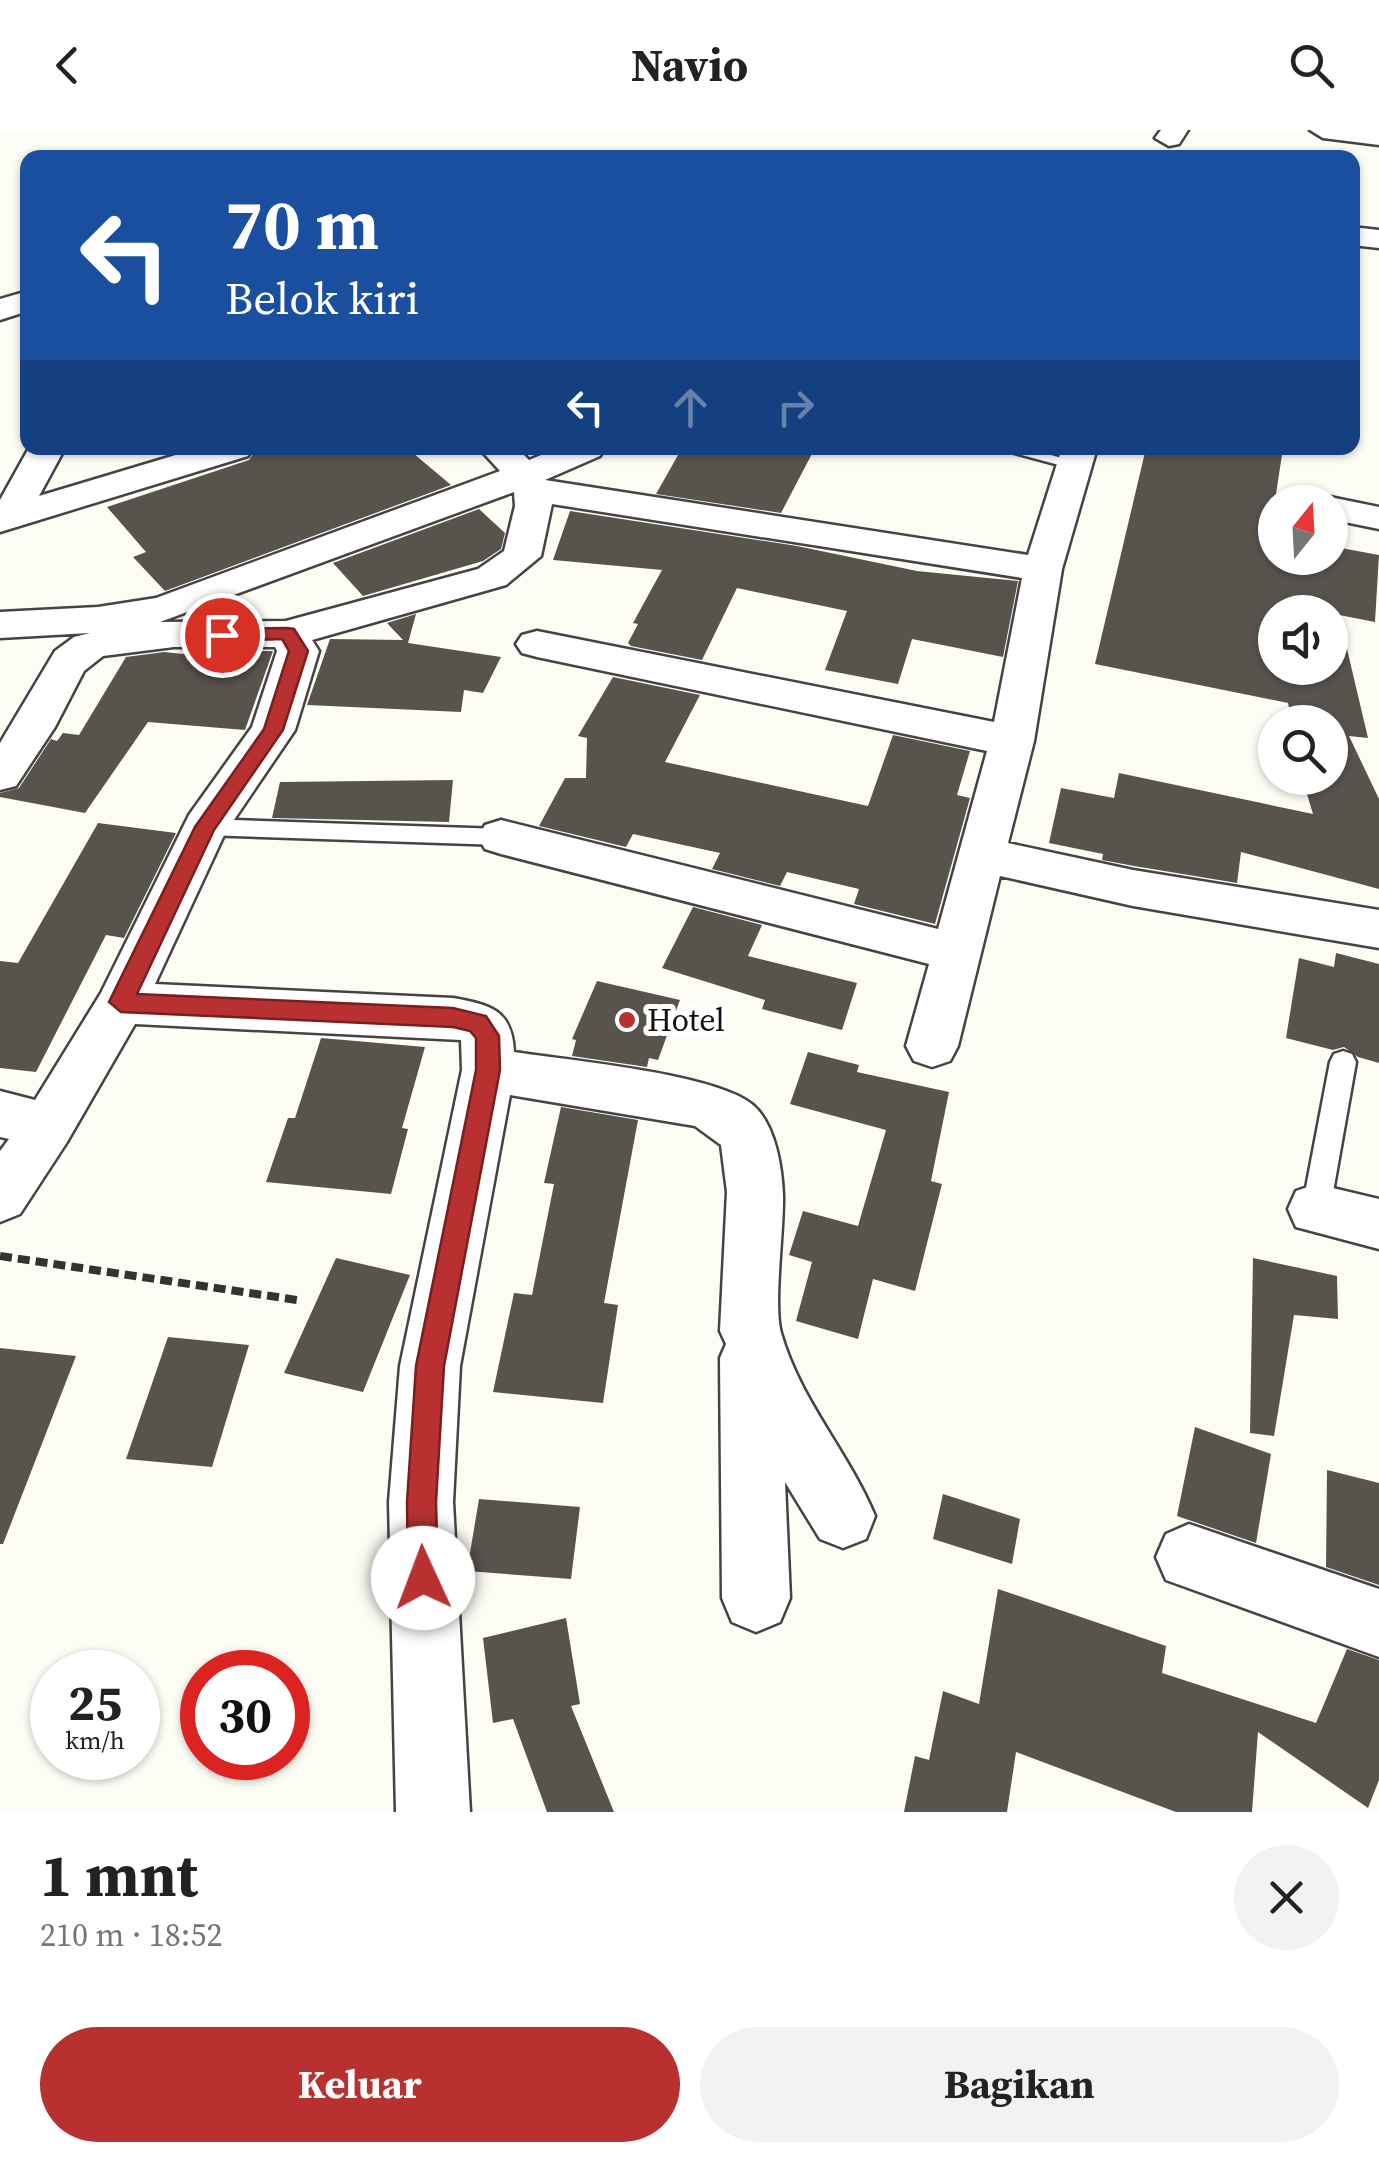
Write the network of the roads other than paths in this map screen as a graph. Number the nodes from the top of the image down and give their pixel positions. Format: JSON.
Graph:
{"nodes":[{"id":1,"x":1323,"y":130,"type":"edge"},
{"id":2,"x":1379,"y":137,"type":"edge"},
{"id":3,"x":44,"y":455,"type":"edge"},
{"id":4,"x":212,"y":455,"type":"edge"},
{"id":5,"x":565,"y":455,"type":"edge"},
{"id":6,"x":1077,"y":456,"type":"edge"},
{"id":7,"x":519,"y":470,"type":"edge"},
{"id":8,"x":1348,"y":512,"type":"edge"},
{"id":9,"x":1379,"y":518,"type":"edge"},
{"id":10,"x":4,"y":519,"type":"edge"},
{"id":11,"x":1042,"y":570,"type":"junction"},
{"id":12,"x":0,"y":625,"type":"edge"},
{"id":13,"x":287,"y":634,"type":"junction"},
{"id":14,"x":537,"y":644,"type":"dead end"},
{"id":15,"x":1012,"y":741,"type":"junction"},
{"id":16,"x":0,"y":775,"type":"edge"},
{"id":17,"x":205,"y":827,"type":"junction"},
{"id":18,"x":501,"y":837,"type":"joint"},
{"id":19,"x":983,"y":855,"type":"junction"},
{"id":20,"x":1379,"y":929,"type":"edge"},
{"id":21,"x":955,"y":952,"type":"junction"},
{"id":22,"x":121,"y":1002,"type":"junction"},
{"id":23,"x":932,"y":1046,"type":"dead end"},
{"id":24,"x":1343,"y":1062,"type":"dead end"},
{"id":25,"x":488,"y":1070,"type":"junction"},
{"id":26,"x":24,"y":1120,"type":"edge"},
{"id":27,"x":0,"y":1197,"type":"edge"},
{"id":28,"x":1316,"y":1208,"type":"joint"},
{"id":29,"x":1379,"y":1224,"type":"edge"},
{"id":30,"x":750,"y":1331,"type":"junction"},
{"id":31,"x":843,"y":1516,"type":"dead end"},
{"id":32,"x":1189,"y":1557,"type":"dead end"},
{"id":33,"x":756,"y":1598,"type":"dead end"},
{"id":34,"x":1379,"y":1623,"type":"edge"},
{"id":35,"x":433,"y":1812,"type":"edge"}],
"edges":[{"from":1,"to":2,"type":"street"},
{"from":3,"to":10,"type":"street"},
{"from":4,"to":10,"type":"street"},
{"from":5,"to":7,"type":"street"},
{"from":6,"to":11,"type":"street"},
{"from":7,"to":11,"type":"street"},
{"from":7,"to":12,"type":"street"},
{"from":7,"to":13,"type":"street"},
{"from":8,"to":9,"type":"street"},
{"from":11,"to":15,"type":"street"},
{"from":13,"to":16,"type":"street"},
{"from":13,"to":17,"type":"street"},
{"from":14,"to":15,"type":"street"},
{"from":15,"to":19,"type":"street"},
{"from":17,"to":18,"type":"lane"},
{"from":17,"to":22,"type":"street"},
{"from":18,"to":21,"type":"street"},
{"from":19,"to":20,"type":"street"},
{"from":19,"to":21,"type":"street"},
{"from":21,"to":23,"type":"street"},
{"from":22,"to":25,"type":"street"},
{"from":22,"to":26,"type":"street"},
{"from":24,"to":28,"type":"lane"},
{"from":25,"to":30,"type":"street"},
{"from":25,"to":35,"type":"street"},
{"from":26,"to":27,"type":"street"},
{"from":28,"to":29,"type":"street"},
{"from":30,"to":31,"type":"street"},
{"from":30,"to":33,"type":"street"},
{"from":32,"to":34,"type":"street"}]}
